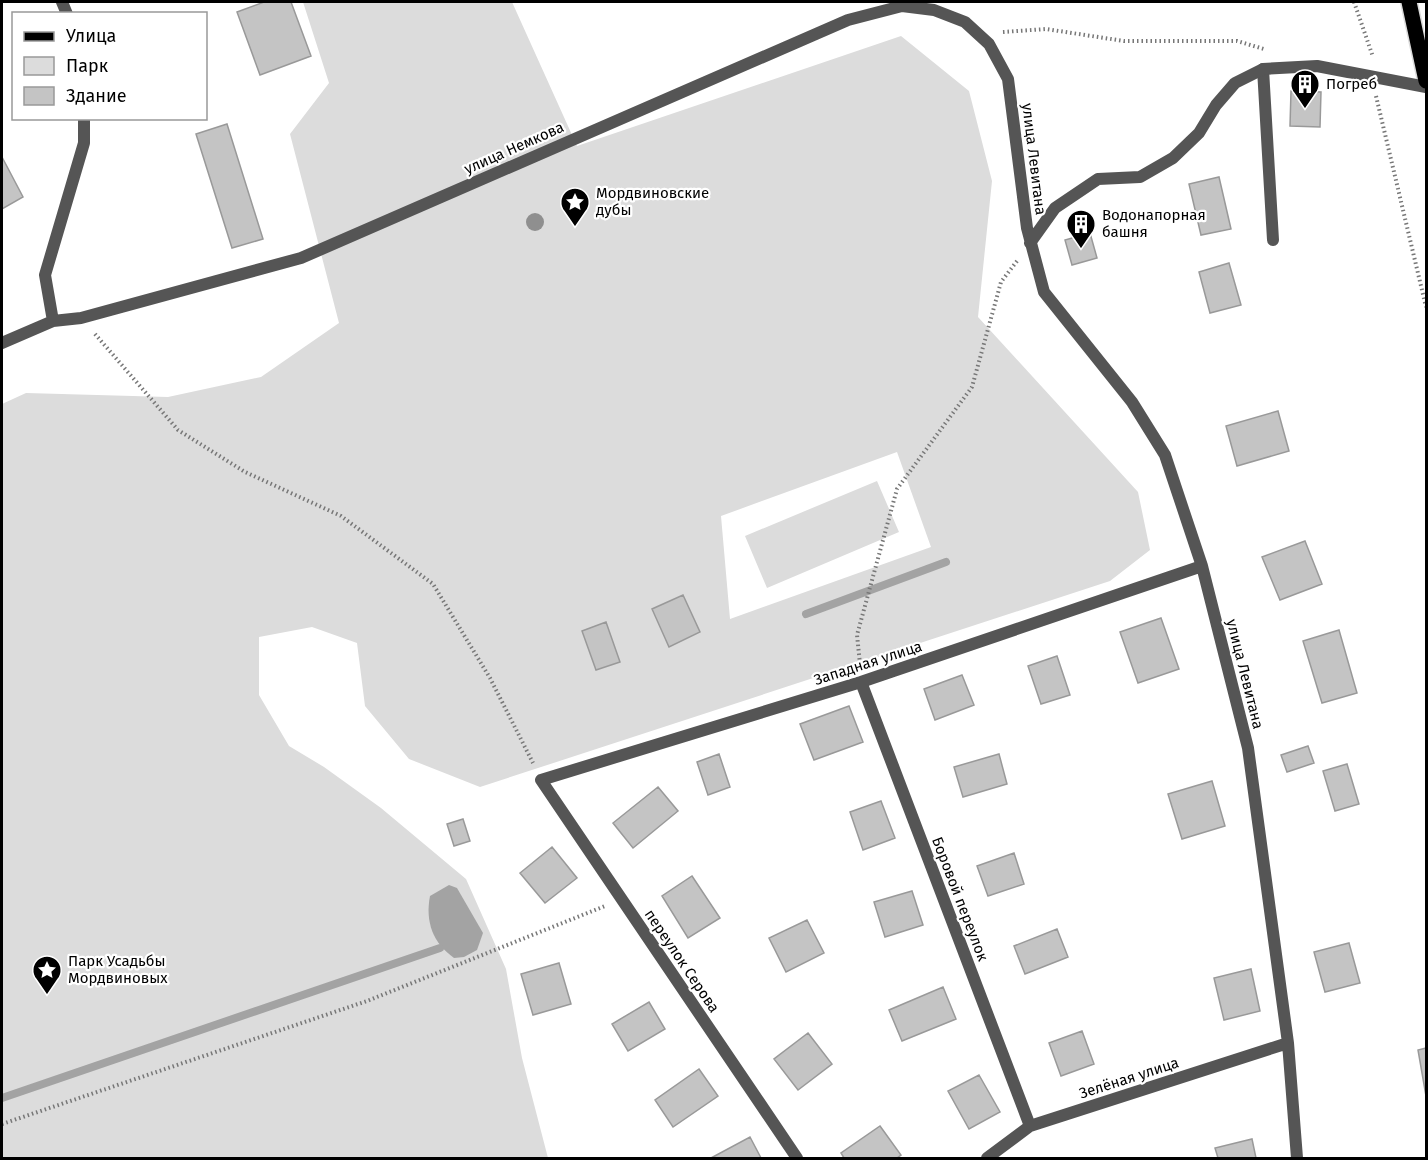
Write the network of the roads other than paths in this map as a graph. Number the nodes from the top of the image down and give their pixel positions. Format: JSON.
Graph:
{"nodes":[{"id":1,"x":1409,"y":2,"type":"edge"},
{"id":2,"x":1263,"y":69,"type":"junction"},
{"id":3,"x":1008,"y":79,"type":"joint"},
{"id":4,"x":1426,"y":81,"type":"edge"},
{"id":5,"x":1426,"y":87,"type":"edge"},
{"id":6,"x":84,"y":120,"type":"edge"},
{"id":7,"x":1273,"y":240,"type":"dead end"},
{"id":8,"x":1030,"y":243,"type":"junction"},
{"id":9,"x":53,"y":321,"type":"junction"},
{"id":10,"x":2,"y":342,"type":"edge"},
{"id":11,"x":1202,"y":566,"type":"junction"},
{"id":12,"x":861,"y":682,"type":"junction"},
{"id":13,"x":541,"y":780,"type":"joint"},
{"id":14,"x":1288,"y":1043,"type":"junction"},
{"id":15,"x":1030,"y":1126,"type":"junction"},
{"id":16,"x":797,"y":1158,"type":"edge"},
{"id":17,"x":987,"y":1158,"type":"edge"},
{"id":18,"x":1297,"y":1158,"type":"edge"}],
"edges":[{"from":1,"to":4,"type":"main road"},
{"from":2,"to":5,"type":"street","name":"улица Левитана"},
{"from":2,"to":7,"type":"street"},
{"from":2,"to":8,"type":"street","name":"улица Левитана"},
{"from":3,"to":8,"type":"street","name":"улица Левитана"},
{"from":3,"to":9,"type":"street","name":"улица Немкова"},
{"from":6,"to":9,"type":"street"},
{"from":8,"to":11,"type":"street","name":"улица Левитана"},
{"from":9,"to":10,"type":"street","name":"улица Немкова"},
{"from":11,"to":12,"type":"street","name":"Западная улица"},
{"from":11,"to":14,"type":"street","name":"улица Левитана"},
{"from":12,"to":13,"type":"street","name":"Западная улица"},
{"from":12,"to":15,"type":"street","name":"Боровой переулок"},
{"from":13,"to":16,"type":"street","name":"переулок Серова"},
{"from":14,"to":15,"type":"street","name":"Зелёная улица"},
{"from":14,"to":18,"type":"street","name":"улица Левитана"},
{"from":15,"to":17,"type":"street","name":"Зелёная улица"}]}
